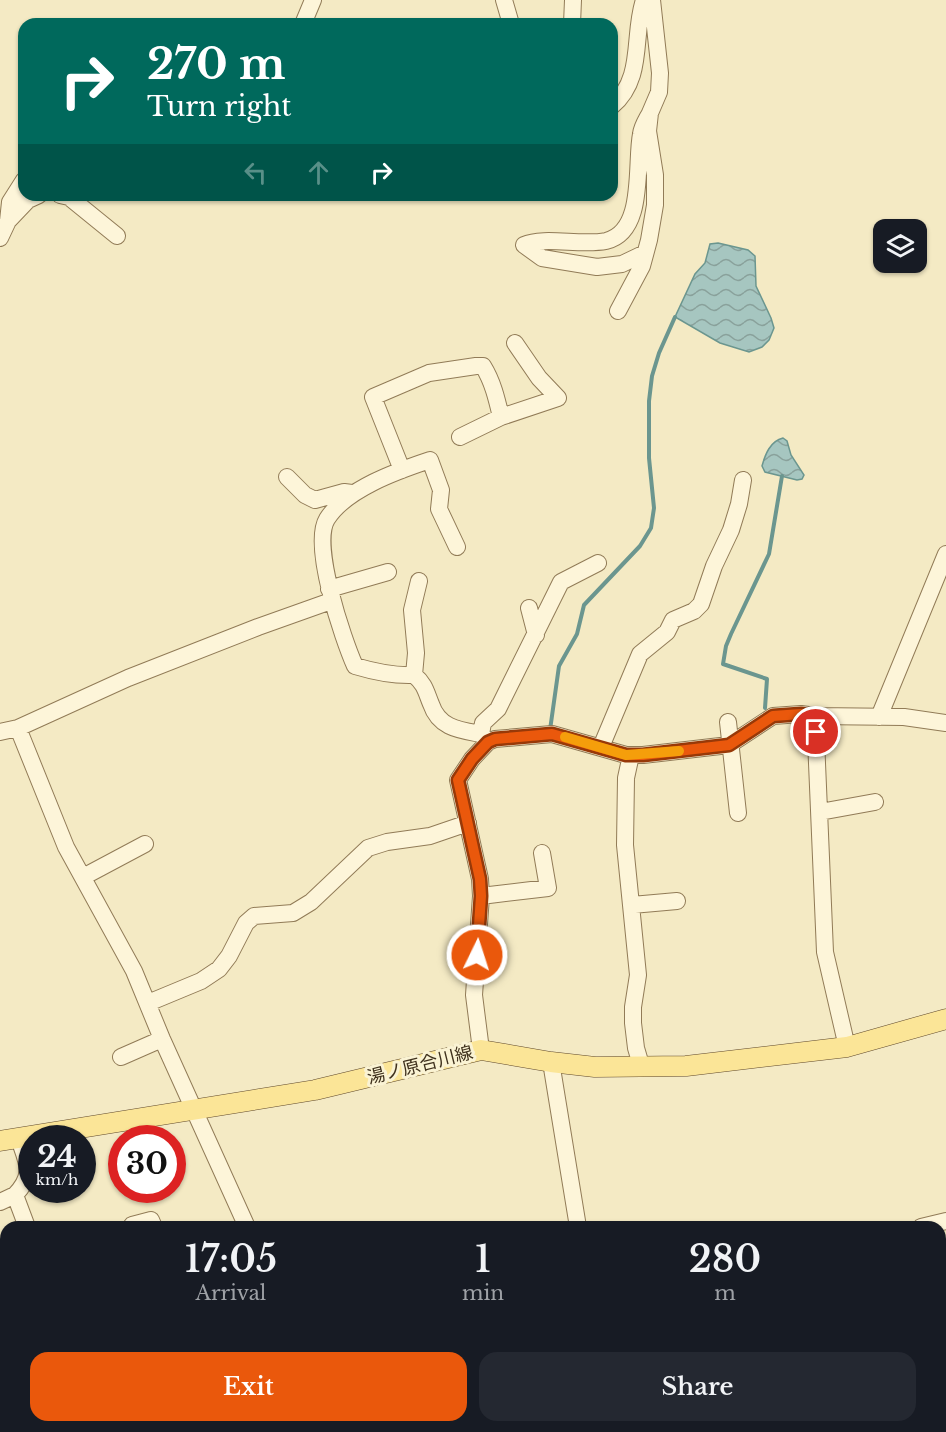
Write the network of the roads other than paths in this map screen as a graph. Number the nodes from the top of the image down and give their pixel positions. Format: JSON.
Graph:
{"nodes":[{"id":1,"x":313,"y":0,"type":"edge"},
{"id":2,"x":504,"y":0,"type":"edge"},
{"id":3,"x":573,"y":0,"type":"edge"},
{"id":4,"x":644,"y":0,"type":"edge"},
{"id":5,"x":652,"y":0,"type":"edge"},
{"id":6,"x":306,"y":18,"type":"edge"},
{"id":7,"x":510,"y":18,"type":"edge"},
{"id":8,"x":572,"y":18,"type":"edge"},
{"id":9,"x":618,"y":101,"type":"edge"},
{"id":10,"x":650,"y":113,"type":"junction"},
{"id":11,"x":18,"y":189,"type":"edge"},
{"id":12,"x":27,"y":201,"type":"edge"},
{"id":13,"x":74,"y":201,"type":"edge"},
{"id":14,"x":8,"y":221,"type":"junction"},
{"id":15,"x":117,"y":236,"type":"dead end"},
{"id":16,"x":0,"y":238,"type":"edge"},
{"id":17,"x":645,"y":253,"type":"junction"},
{"id":18,"x":618,"y":311,"type":"dead end"},
{"id":19,"x":515,"y":343,"type":"dead end"},
{"id":20,"x":501,"y":417,"type":"junction"},
{"id":21,"x":460,"y":437,"type":"dead end"},
{"id":22,"x":402,"y":470,"type":"junction"},
{"id":23,"x":287,"y":477,"type":"dead end"},
{"id":24,"x":743,"y":480,"type":"dead end"},
{"id":25,"x":352,"y":494,"type":"junction"},
{"id":26,"x":457,"y":547,"type":"dead end"},
{"id":27,"x":946,"y":554,"type":"edge"},
{"id":28,"x":598,"y":563,"type":"dead end"},
{"id":29,"x":388,"y":572,"type":"dead end"},
{"id":30,"x":419,"y":581,"type":"dead end"},
{"id":31,"x":330,"y":595,"type":"junction"},
{"id":32,"x":529,"y":608,"type":"dead end"},
{"id":33,"x":536,"y":635,"type":"junction"},
{"id":34,"x":414,"y":675,"type":"junction"},
{"id":35,"x":815,"y":716,"type":"junction"},
{"id":36,"x":879,"y":717,"type":"junction"},
{"id":37,"x":728,"y":722,"type":"dead end"},
{"id":38,"x":946,"y":723,"type":"edge"},
{"id":39,"x":18,"y":728,"type":"junction"},
{"id":40,"x":0,"y":732,"type":"edge"},
{"id":41,"x":485,"y":738,"type":"junction"},
{"id":42,"x":730,"y":744,"type":"junction"},
{"id":43,"x":601,"y":747,"type":"junction"},
{"id":44,"x":630,"y":755,"type":"junction"},
{"id":45,"x":875,"y":802,"type":"dead end"},
{"id":46,"x":819,"y":812,"type":"junction"},
{"id":47,"x":738,"y":813,"type":"dead end"},
{"id":48,"x":468,"y":823,"type":"junction"},
{"id":49,"x":146,"y":844,"type":"dead end"},
{"id":50,"x":542,"y":853,"type":"dead end"},
{"id":51,"x":83,"y":877,"type":"junction"},
{"id":52,"x":481,"y":896,"type":"junction"},
{"id":53,"x":677,"y":901,"type":"dead end"},
{"id":54,"x":632,"y":905,"type":"junction"},
{"id":55,"x":148,"y":1002,"type":"junction"},
{"id":56,"x":946,"y":1019,"type":"edge"},
{"id":57,"x":162,"y":1039,"type":"junction"},
{"id":58,"x":848,"y":1047,"type":"junction"},
{"id":59,"x":482,"y":1050,"type":"junction"},
{"id":60,"x":121,"y":1057,"type":"dead end"},
{"id":61,"x":551,"y":1062,"type":"junction"},
{"id":62,"x":641,"y":1065,"type":"junction"},
{"id":63,"x":194,"y":1108,"type":"junction"},
{"id":64,"x":9,"y":1140,"type":"edge"},
{"id":65,"x":8,"y":1198,"type":"edge"},
{"id":66,"x":23,"y":1221,"type":"edge"},
{"id":67,"x":244,"y":1221,"type":"edge"},
{"id":68,"x":577,"y":1221,"type":"edge"}],
"edges":[{"from":1,"to":6,"type":"street"},
{"from":2,"to":7,"type":"street"},
{"from":3,"to":8,"type":"street"},
{"from":4,"to":9,"type":"street"},
{"from":5,"to":10,"type":"street"},
{"from":10,"to":17,"type":"street"},
{"from":10,"to":17,"type":"street"},
{"from":11,"to":14,"type":"street"},
{"from":12,"to":14,"type":"street"},
{"from":13,"to":15,"type":"street"},
{"from":14,"to":16,"type":"street"},
{"from":17,"to":18,"type":"street"},
{"from":19,"to":20,"type":"street"},
{"from":20,"to":21,"type":"street"},
{"from":20,"to":22,"type":"street"},
{"from":22,"to":25,"type":"street"},
{"from":22,"to":26,"type":"street"},
{"from":23,"to":25,"type":"street"},
{"from":24,"to":43,"type":"street"},
{"from":25,"to":31,"type":"street"},
{"from":27,"to":36,"type":"street"},
{"from":28,"to":33,"type":"street"},
{"from":29,"to":31,"type":"street"},
{"from":30,"to":34,"type":"street"},
{"from":31,"to":34,"type":"street"},
{"from":31,"to":39,"type":"street"},
{"from":32,"to":33,"type":"street"},
{"from":33,"to":41,"type":"street"},
{"from":34,"to":41,"type":"street"},
{"from":35,"to":36,"type":"street"},
{"from":35,"to":42,"type":"street"},
{"from":35,"to":46,"type":"street"},
{"from":36,"to":38,"type":"street"},
{"from":37,"to":42,"type":"street"},
{"from":39,"to":40,"type":"street"},
{"from":39,"to":51,"type":"street"},
{"from":41,"to":43,"type":"street"},
{"from":41,"to":48,"type":"street"},
{"from":42,"to":44,"type":"street"},
{"from":42,"to":47,"type":"street"},
{"from":43,"to":44,"type":"street"},
{"from":44,"to":54,"type":"street"},
{"from":45,"to":46,"type":"street"},
{"from":46,"to":58,"type":"street"},
{"from":48,"to":52,"type":"street"},
{"from":48,"to":55,"type":"street"},
{"from":49,"to":51,"type":"street"},
{"from":50,"to":52,"type":"street"},
{"from":51,"to":55,"type":"street"},
{"from":52,"to":59,"type":"street"},
{"from":53,"to":54,"type":"street"},
{"from":54,"to":62,"type":"street"},
{"from":55,"to":57,"type":"street"},
{"from":56,"to":58,"type":"main road","name":"湯ノ原合川線"},
{"from":57,"to":60,"type":"street"},
{"from":57,"to":63,"type":"street"},
{"from":58,"to":62,"type":"main road","name":"湯ノ原合川線"},
{"from":59,"to":61,"type":"main road","name":"湯ノ原合川線"},
{"from":59,"to":63,"type":"main road","name":"湯ノ原合川線"},
{"from":61,"to":62,"type":"main road","name":"湯ノ原合川線"},
{"from":61,"to":68,"type":"street"},
{"from":63,"to":64,"type":"main road","name":"湯ノ原合川線"},
{"from":63,"to":67,"type":"street"},
{"from":64,"to":65,"type":"street"},
{"from":65,"to":66,"type":"street"}]}
